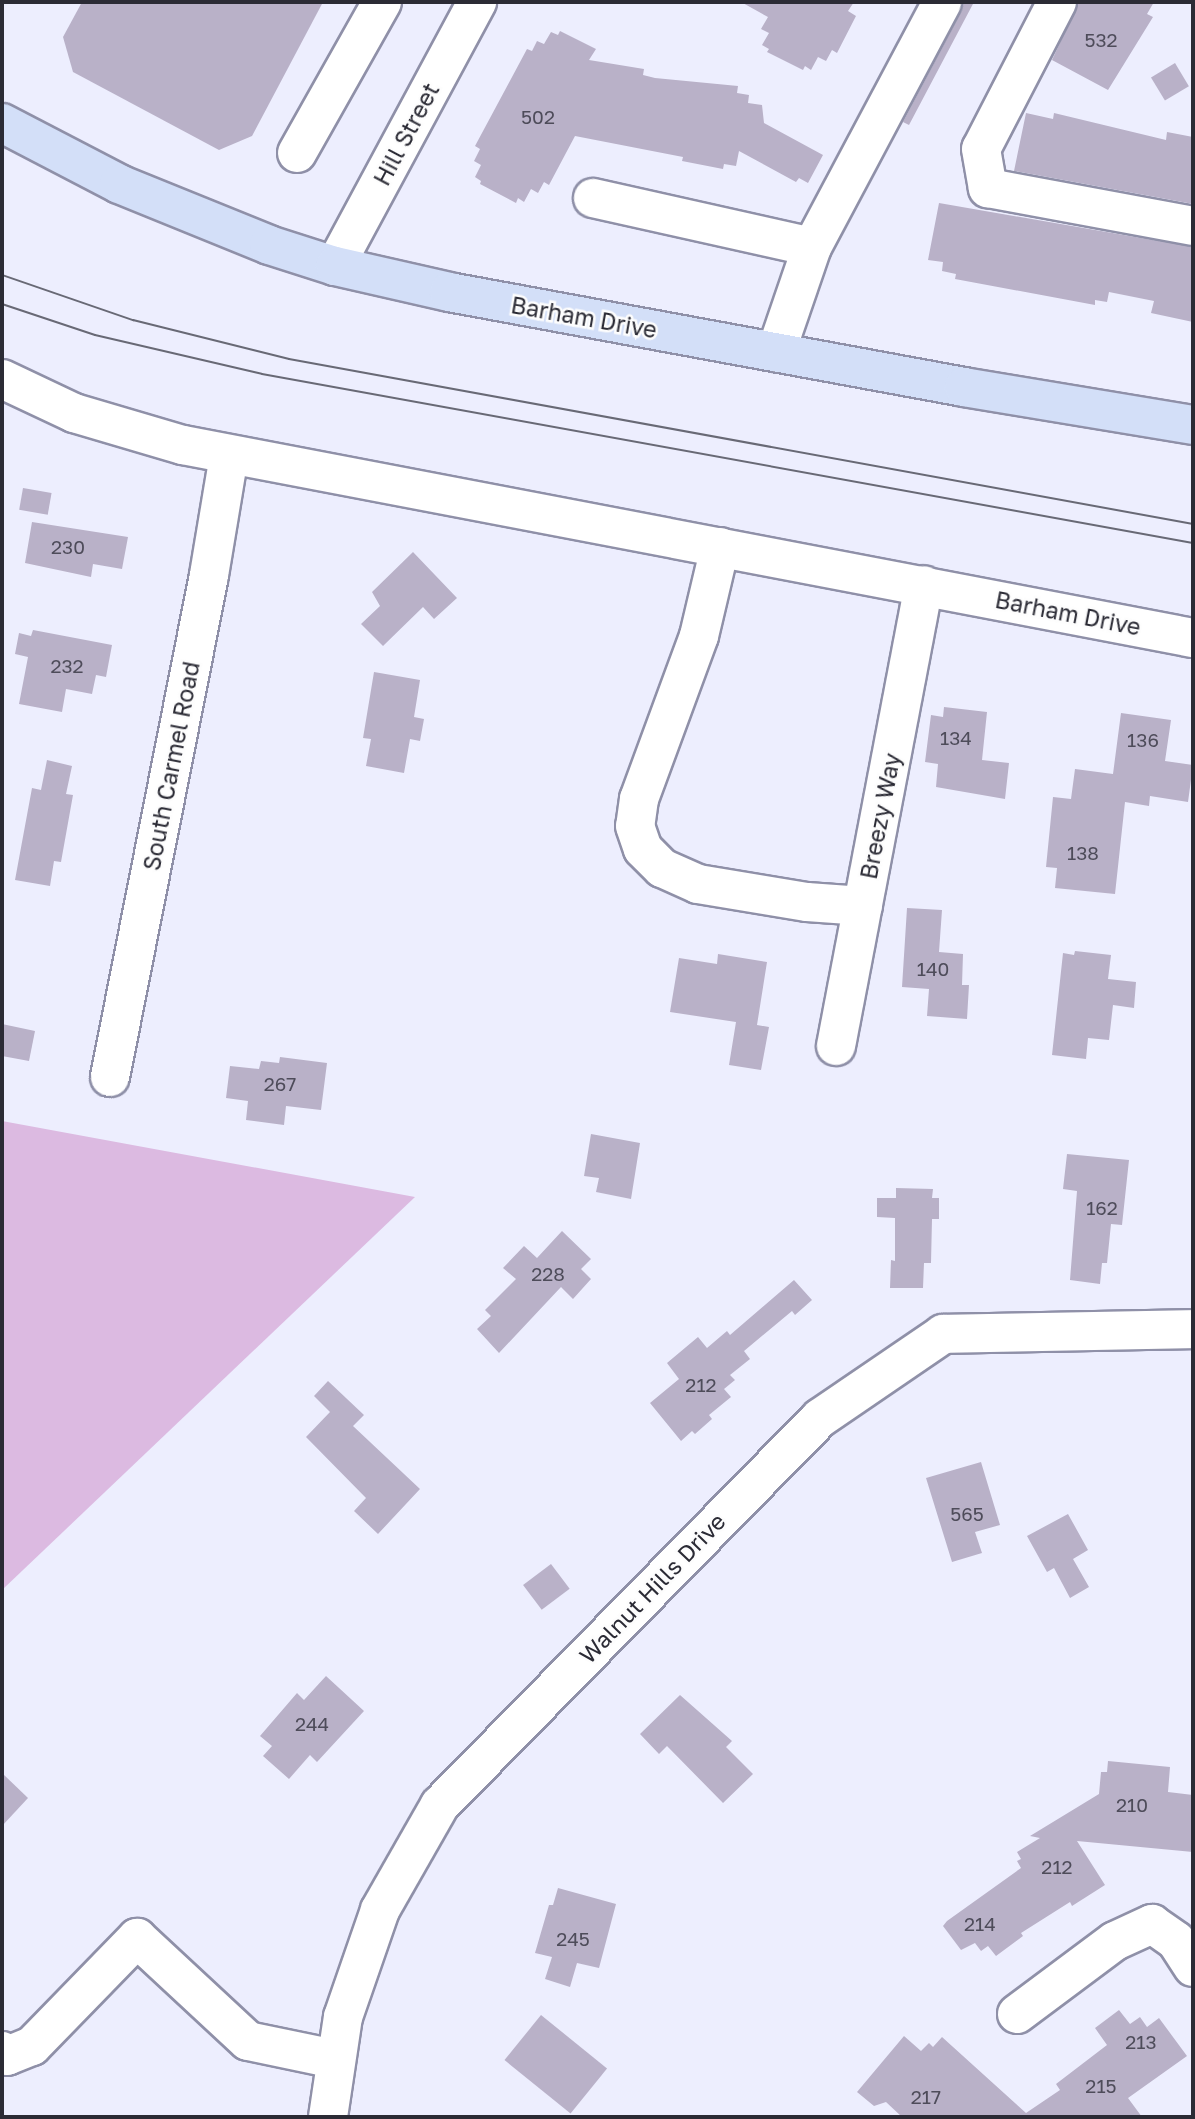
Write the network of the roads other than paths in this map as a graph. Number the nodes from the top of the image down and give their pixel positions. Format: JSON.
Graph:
{"nodes":[{"id":1,"x":382,"y":2,"type":"edge"},
{"id":2,"x":477,"y":2,"type":"edge"},
{"id":3,"x":942,"y":2,"type":"edge"},
{"id":4,"x":1056,"y":2,"type":"edge"},
{"id":5,"x":2,"y":123,"type":"edge"},
{"id":6,"x":297,"y":153,"type":"dead end"},
{"id":7,"x":593,"y":198,"type":"dead end"},
{"id":8,"x":1193,"y":226,"type":"edge"},
{"id":9,"x":812,"y":247,"type":"junction"},
{"id":10,"x":335,"y":266,"type":"junction"},
{"id":11,"x":776,"y":352,"type":"junction"},
{"id":12,"x":2,"y":379,"type":"edge"},
{"id":13,"x":1193,"y":425,"type":"edge"},
{"id":14,"x":229,"y":455,"type":"junction"},
{"id":15,"x":720,"y":547,"type":"junction"},
{"id":16,"x":924,"y":585,"type":"junction"},
{"id":17,"x":1193,"y":638,"type":"edge"},
{"id":18,"x":863,"y":906,"type":"junction"},
{"id":19,"x":836,"y":1046,"type":"dead end"},
{"id":20,"x":110,"y":1077,"type":"dead end"},
{"id":21,"x":1193,"y":1329,"type":"edge"},
{"id":22,"x":1193,"y":1967,"type":"edge"},
{"id":23,"x":1017,"y":2014,"type":"dead end"},
{"id":24,"x":2,"y":2051,"type":"edge"},
{"id":25,"x":335,"y":2059,"type":"junction"},
{"id":26,"x":328,"y":2117,"type":"edge"}],
"edges":[{"from":1,"to":6,"type":"street"},
{"from":2,"to":10,"type":"street","name":"Hill Street"},
{"from":3,"to":9,"type":"street"},
{"from":4,"to":8,"type":"street"},
{"from":5,"to":10,"type":"main road","name":"Barham Drive"},
{"from":7,"to":9,"type":"street"},
{"from":9,"to":11,"type":"street"},
{"from":10,"to":11,"type":"main road","name":"Barham Drive"},
{"from":11,"to":13,"type":"main road","name":"Barham Drive"},
{"from":12,"to":14,"type":"street","name":"Barham Drive"},
{"from":14,"to":15,"type":"street","name":"Barham Drive"},
{"from":14,"to":20,"type":"street","name":"South Carmel Road"},
{"from":15,"to":16,"type":"street","name":"Barham Drive"},
{"from":15,"to":18,"type":"street"},
{"from":16,"to":17,"type":"street","name":"Barham Drive"},
{"from":16,"to":18,"type":"street","name":"Breezy Way"},
{"from":18,"to":19,"type":"street","name":"Breezy Way"},
{"from":21,"to":25,"type":"street","name":"Walnut Hills Drive"},
{"from":22,"to":23,"type":"street"},
{"from":24,"to":25,"type":"street"},
{"from":25,"to":26,"type":"street","name":"Walnut Hills Drive"}]}
